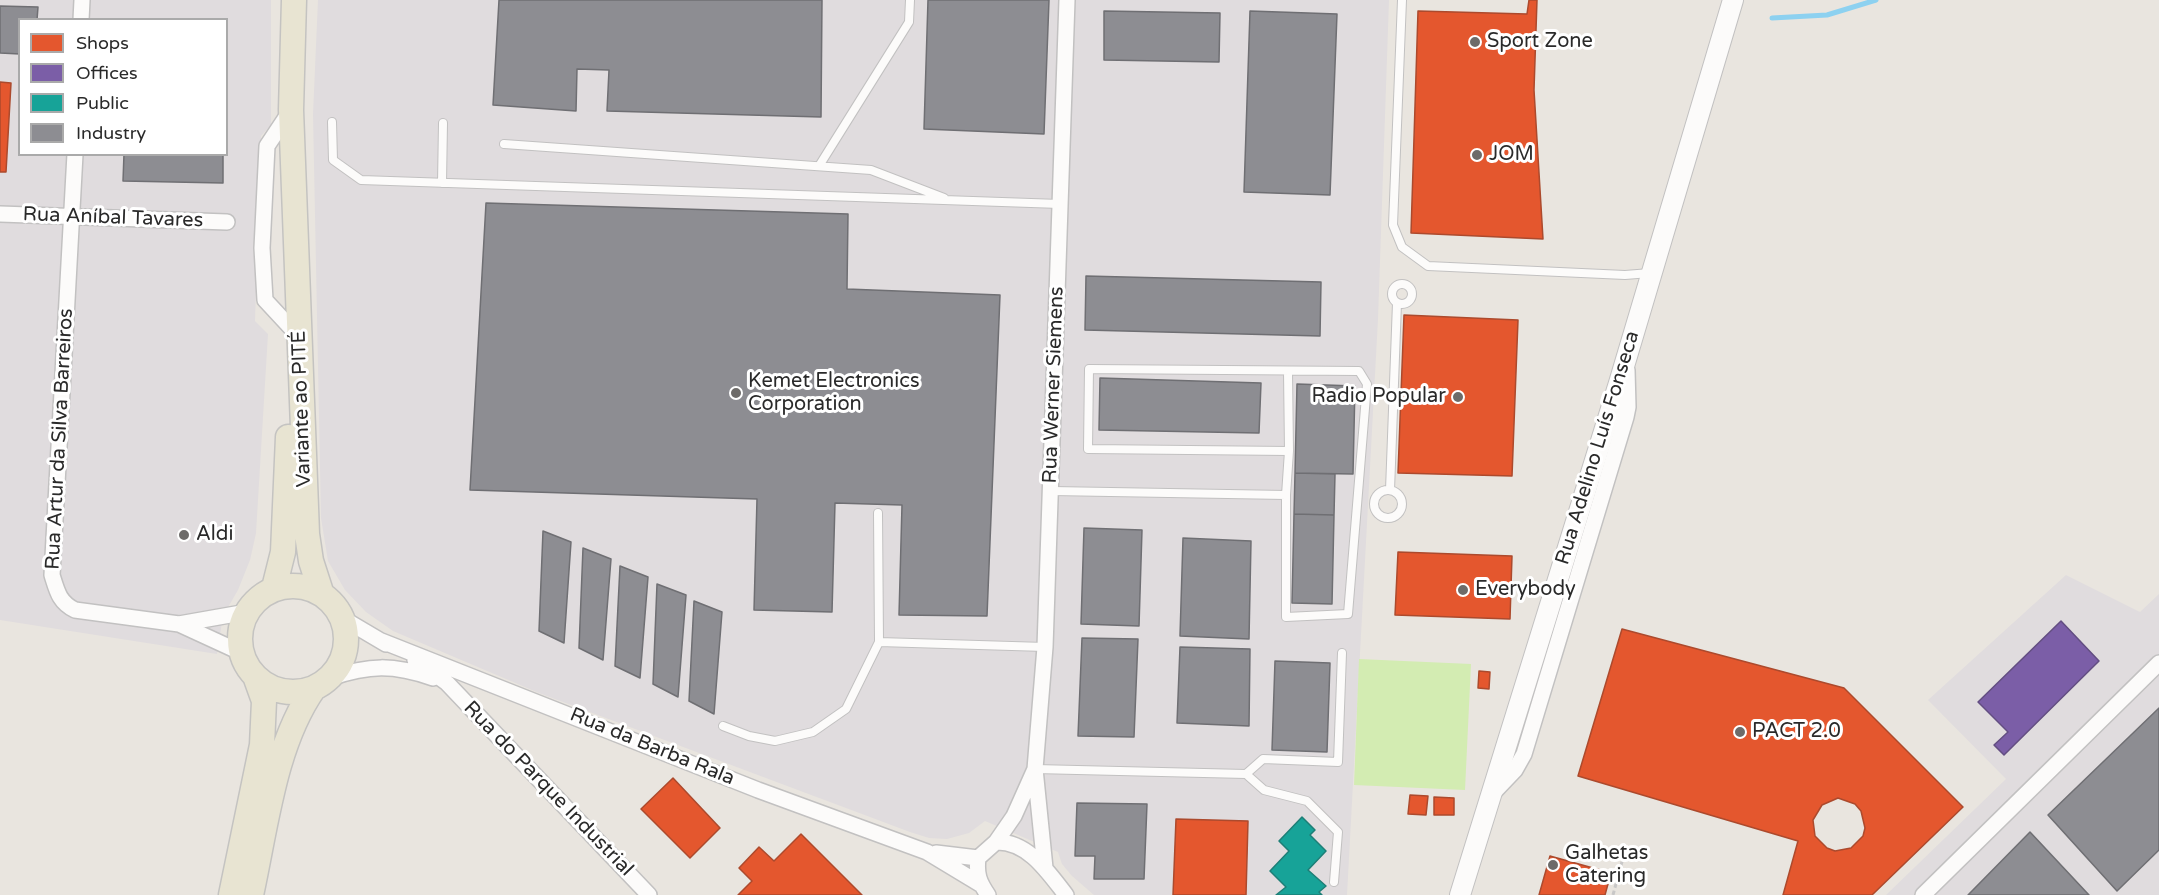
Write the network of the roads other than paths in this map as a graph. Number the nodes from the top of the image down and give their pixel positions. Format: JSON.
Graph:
{"nodes":[{"id":1,"x":82,"y":0,"type":"edge"},
{"id":2,"x":294,"y":0,"type":"edge"},
{"id":3,"x":910,"y":0,"type":"edge"},
{"id":4,"x":1067,"y":0,"type":"edge"},
{"id":5,"x":1402,"y":0,"type":"edge"},
{"id":6,"x":1733,"y":0,"type":"edge"},
{"id":7,"x":81,"y":18,"type":"edge"},
{"id":8,"x":291,"y":110,"type":"junction"},
{"id":9,"x":332,"y":122,"type":"dead end"},
{"id":10,"x":443,"y":123,"type":"dead end"},
{"id":11,"x":504,"y":144,"type":"dead end"},
{"id":12,"x":75,"y":156,"type":"edge"},
{"id":13,"x":819,"y":166,"type":"junction"},
{"id":14,"x":442,"y":183,"type":"junction"},
{"id":15,"x":950,"y":200,"type":"junction"},
{"id":16,"x":1060,"y":204,"type":"junction"},
{"id":17,"x":0,"y":214,"type":"edge"},
{"id":18,"x":72,"y":216,"type":"junction"},
{"id":19,"x":227,"y":222,"type":"dead end"},
{"id":20,"x":294,"y":225,"type":"junction"},
{"id":21,"x":1652,"y":273,"type":"junction"},
{"id":22,"x":1397,"y":303,"type":"dead end"},
{"id":23,"x":291,"y":328,"type":"junction"},
{"id":24,"x":1288,"y":372,"type":"junction"},
{"id":25,"x":1289,"y":451,"type":"junction"},
{"id":26,"x":1390,"y":490,"type":"dead end"},
{"id":27,"x":1052,"y":491,"type":"junction"},
{"id":28,"x":1286,"y":495,"type":"junction"},
{"id":29,"x":878,"y":513,"type":"dead end"},
{"id":30,"x":274,"y":588,"type":"junction"},
{"id":31,"x":321,"y":592,"type":"junction"},
{"id":32,"x":246,"y":612,"type":"junction"},
{"id":33,"x":342,"y":618,"type":"junction"},
{"id":34,"x":179,"y":624,"type":"junction"},
{"id":35,"x":379,"y":640,"type":"junction"},
{"id":36,"x":879,"y":642,"type":"junction"},
{"id":37,"x":1046,"y":647,"type":"junction"},
{"id":38,"x":242,"y":653,"type":"junction"},
{"id":39,"x":1342,"y":653,"type":"dead end"},
{"id":40,"x":2159,"y":663,"type":"edge"},
{"id":41,"x":255,"y":675,"type":"junction"},
{"id":42,"x":447,"y":682,"type":"junction"},
{"id":43,"x":322,"y":683,"type":"junction"},
{"id":44,"x":723,"y":726,"type":"dead end"},
{"id":45,"x":1035,"y":769,"type":"junction"},
{"id":46,"x":1246,"y":774,"type":"junction"},
{"id":47,"x":996,"y":842,"type":"junction"},
{"id":48,"x":927,"y":852,"type":"junction"},
{"id":49,"x":978,"y":858,"type":"junction"},
{"id":50,"x":1045,"y":868,"type":"junction"},
{"id":51,"x":1334,"y":882,"type":"dead end"},
{"id":52,"x":984,"y":889,"type":"edge"},
{"id":53,"x":231,"y":895,"type":"edge"},
{"id":54,"x":251,"y":895,"type":"edge"},
{"id":55,"x":650,"y":895,"type":"edge"},
{"id":56,"x":1066,"y":895,"type":"edge"},
{"id":57,"x":1460,"y":895,"type":"edge"},
{"id":58,"x":1923,"y":895,"type":"edge"}],
"edges":[{"from":1,"to":7,"type":"street"},
{"from":2,"to":8,"type":"main road","name":"Variante ao PITÉ"},
{"from":3,"to":13,"type":"lane"},
{"from":4,"to":16,"type":"street","name":"Rua Werner Siemens"},
{"from":5,"to":21,"type":"lane"},
{"from":6,"to":21,"type":"street","name":"Rua Adelino Luís Fonseca"},
{"from":8,"to":20,"type":"main road","name":"Variante ao PITÉ"},
{"from":8,"to":23,"type":"street"},
{"from":9,"to":14,"type":"lane"},
{"from":10,"to":14,"type":"lane"},
{"from":11,"to":13,"type":"lane"},
{"from":12,"to":18,"type":"street","name":"Rua Artur da Silva Barreiros"},
{"from":13,"to":15,"type":"lane"},
{"from":14,"to":15,"type":"lane"},
{"from":15,"to":16,"type":"lane"},
{"from":16,"to":27,"type":"street","name":"Rua Werner Siemens"},
{"from":17,"to":18,"type":"street","name":"Rua Aníbal Tavares"},
{"from":18,"to":19,"type":"street","name":"Rua Aníbal Tavares"},
{"from":18,"to":34,"type":"street","name":"Rua Artur da Silva Barreiros"},
{"from":20,"to":23,"type":"main road","name":"Variante ao PITÉ"},
{"from":20,"to":31,"type":"main road","name":"Variante ao PITÉ"},
{"from":21,"to":57,"type":"street","name":"Rua Adelino Luís Fonseca"},
{"from":22,"to":26,"type":"lane"},
{"from":23,"to":30,"type":"main road","name":"Variante ao PITÉ"},
{"from":24,"to":25,"type":"lane"},
{"from":24,"to":25,"type":"lane"},
{"from":24,"to":28,"type":"lane"},
{"from":25,"to":28,"type":"lane"},
{"from":27,"to":28,"type":"lane"},
{"from":27,"to":37,"type":"street","name":"Rua Werner Siemens"},
{"from":29,"to":36,"type":"lane"},
{"from":30,"to":31,"type":"main road"},
{"from":30,"to":32,"type":"main road"},
{"from":31,"to":33,"type":"main road"},
{"from":32,"to":34,"type":"street"},
{"from":32,"to":38,"type":"main road"},
{"from":33,"to":35,"type":"street","name":"Rua da Barba Rala"},
{"from":33,"to":43,"type":"main road"},
{"from":34,"to":38,"type":"street"},
{"from":35,"to":42,"type":"street","name":"Rua da Barba Rala"},
{"from":35,"to":48,"type":"street","name":"Rua da Barba Rala"},
{"from":36,"to":37,"type":"lane"},
{"from":36,"to":44,"type":"lane"},
{"from":37,"to":45,"type":"street","name":"Rua Werner Siemens"},
{"from":38,"to":41,"type":"main road"},
{"from":39,"to":46,"type":"lane"},
{"from":40,"to":58,"type":"street"},
{"from":41,"to":43,"type":"main road"},
{"from":41,"to":53,"type":"main road"},
{"from":42,"to":43,"type":"street"},
{"from":42,"to":55,"type":"street","name":"Rua do Parque Industrial"},
{"from":43,"to":54,"type":"main road"},
{"from":45,"to":46,"type":"lane"},
{"from":45,"to":47,"type":"street","name":"Rua Werner Siemens"},
{"from":45,"to":50,"type":"street","name":"Rua Werner Siemens"},
{"from":46,"to":51,"type":"lane"},
{"from":47,"to":49,"type":"street","name":"Rua Werner Siemens"},
{"from":47,"to":50,"type":"street"},
{"from":48,"to":49,"type":"street","name":"Rua da Barba Rala"},
{"from":48,"to":52,"type":"street","name":"Rua da Barba Rala"},
{"from":49,"to":52,"type":"street"},
{"from":50,"to":56,"type":"street"}]}
